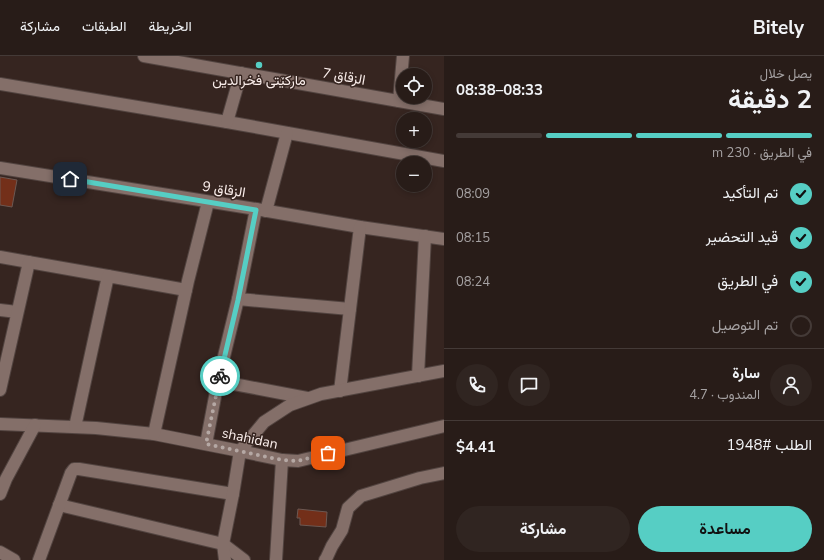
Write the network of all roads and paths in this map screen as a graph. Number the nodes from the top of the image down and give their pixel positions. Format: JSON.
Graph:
{"nodes":[{"id":1,"x":144,"y":56,"type":"edge"},
{"id":2,"x":403,"y":56,"type":"edge"},
{"id":3,"x":198,"y":61,"type":"edge"},
{"id":4,"x":402,"y":68,"type":"edge"},
{"id":5,"x":241,"y":73,"type":"junction"},
{"id":6,"x":0,"y":84,"type":"edge"},
{"id":7,"x":396,"y":100,"type":"edge"},
{"id":8,"x":416,"y":104,"type":"edge"},
{"id":9,"x":444,"y":109,"type":"edge"},
{"id":10,"x":227,"y":122,"type":"junction"},
{"id":11,"x":287,"y":133,"type":"junction"},
{"id":12,"x":444,"y":161,"type":"edge"},
{"id":13,"x":0,"y":168,"type":"edge"},
{"id":14,"x":208,"y":202,"type":"junction"},
{"id":15,"x":261,"y":210,"type":"junction"},
{"id":16,"x":360,"y":227,"type":"junction"},
{"id":17,"x":425,"y":236,"type":"junction"},
{"id":18,"x":444,"y":239,"type":"edge"},
{"id":19,"x":0,"y":257,"type":"edge"},
{"id":20,"x":29,"y":262,"type":"junction"},
{"id":21,"x":108,"y":276,"type":"junction"},
{"id":22,"x":186,"y":290,"type":"junction"},
{"id":23,"x":238,"y":300,"type":"junction"},
{"id":24,"x":350,"y":309,"type":"junction"},
{"id":25,"x":0,"y":310,"type":"edge"},
{"id":26,"x":17,"y":312,"type":"junction"},
{"id":27,"x":444,"y":371,"type":"edge"},
{"id":28,"x":418,"y":376,"type":"junction"},
{"id":29,"x":218,"y":381,"type":"junction"},
{"id":30,"x":0,"y":390,"type":"edge"},
{"id":31,"x":340,"y":391,"type":"junction"},
{"id":32,"x":309,"y":398,"type":"junction"},
{"id":33,"x":0,"y":424,"type":"edge"},
{"id":34,"x":36,"y":425,"type":"junction"},
{"id":35,"x":444,"y":426,"type":"edge"},
{"id":36,"x":75,"y":427,"type":"junction"},
{"id":37,"x":154,"y":434,"type":"junction"},
{"id":38,"x":206,"y":444,"type":"junction"},
{"id":39,"x":240,"y":451,"type":"junction"},
{"id":40,"x":282,"y":460,"type":"junction"},
{"id":41,"x":444,"y":473,"type":"edge"},
{"id":42,"x":0,"y":494,"type":"edge"},
{"id":43,"x":233,"y":494,"type":"junction"},
{"id":44,"x":60,"y":505,"type":"junction"},
{"id":45,"x":223,"y":544,"type":"junction"},
{"id":46,"x":0,"y":552,"type":"edge"},
{"id":47,"x":14,"y":560,"type":"edge"},
{"id":48,"x":39,"y":560,"type":"edge"},
{"id":49,"x":225,"y":560,"type":"edge"},
{"id":50,"x":244,"y":560,"type":"edge"},
{"id":51,"x":276,"y":560,"type":"edge"},
{"id":52,"x":325,"y":560,"type":"edge"}],
"edges":[{"from":1,"to":3,"type":"street","name":"الزقاق 7"},
{"from":2,"to":4,"type":"street"},
{"from":3,"to":5,"type":"street","name":"الزقاق 7"},
{"from":5,"to":7,"type":"street","name":"الزقاق 7"},
{"from":5,"to":10,"type":"street"},
{"from":6,"to":10,"type":"street"},
{"from":8,"to":9,"type":"street","name":"الزقاق 7"},
{"from":10,"to":11,"type":"street"},
{"from":11,"to":12,"type":"street"},
{"from":11,"to":15,"type":"street"},
{"from":13,"to":14,"type":"street","name":"الزقاق 9"},
{"from":14,"to":15,"type":"street","name":"الزقاق 9"},
{"from":14,"to":22,"type":"street"},
{"from":15,"to":16,"type":"street","name":"الزقاق 9"},
{"from":15,"to":23,"type":"street"},
{"from":16,"to":17,"type":"street","name":"الزقاق 9"},
{"from":16,"to":24,"type":"street"},
{"from":17,"to":18,"type":"street","name":"الزقاق 9"},
{"from":17,"to":28,"type":"street"},
{"from":19,"to":20,"type":"street"},
{"from":20,"to":21,"type":"street"},
{"from":20,"to":26,"type":"street"},
{"from":21,"to":22,"type":"street"},
{"from":21,"to":36,"type":"street"},
{"from":22,"to":37,"type":"street"},
{"from":23,"to":24,"type":"street"},
{"from":23,"to":29,"type":"street"},
{"from":24,"to":31,"type":"street"},
{"from":25,"to":26,"type":"street"},
{"from":26,"to":30,"type":"street"},
{"from":27,"to":28,"type":"street"},
{"from":28,"to":31,"type":"street"},
{"from":29,"to":32,"type":"street"},
{"from":29,"to":38,"type":"street"},
{"from":31,"to":32,"type":"street"},
{"from":32,"to":39,"type":"street"},
{"from":33,"to":34,"type":"street","name":"shahidan"},
{"from":34,"to":36,"type":"street","name":"shahidan"},
{"from":34,"to":42,"type":"street"},
{"from":35,"to":40,"type":"street","name":"shahidan"},
{"from":36,"to":37,"type":"street","name":"shahidan"},
{"from":37,"to":38,"type":"street","name":"shahidan"},
{"from":38,"to":39,"type":"street","name":"shahidan"},
{"from":39,"to":40,"type":"street","name":"shahidan"},
{"from":39,"to":43,"type":"street"},
{"from":40,"to":51,"type":"street"},
{"from":41,"to":52,"type":"street"},
{"from":43,"to":44,"type":"street"},
{"from":43,"to":45,"type":"street"},
{"from":44,"to":45,"type":"street"},
{"from":44,"to":48,"type":"street"},
{"from":45,"to":49,"type":"street"},
{"from":45,"to":50,"type":"street"},
{"from":46,"to":47,"type":"street"}]}
